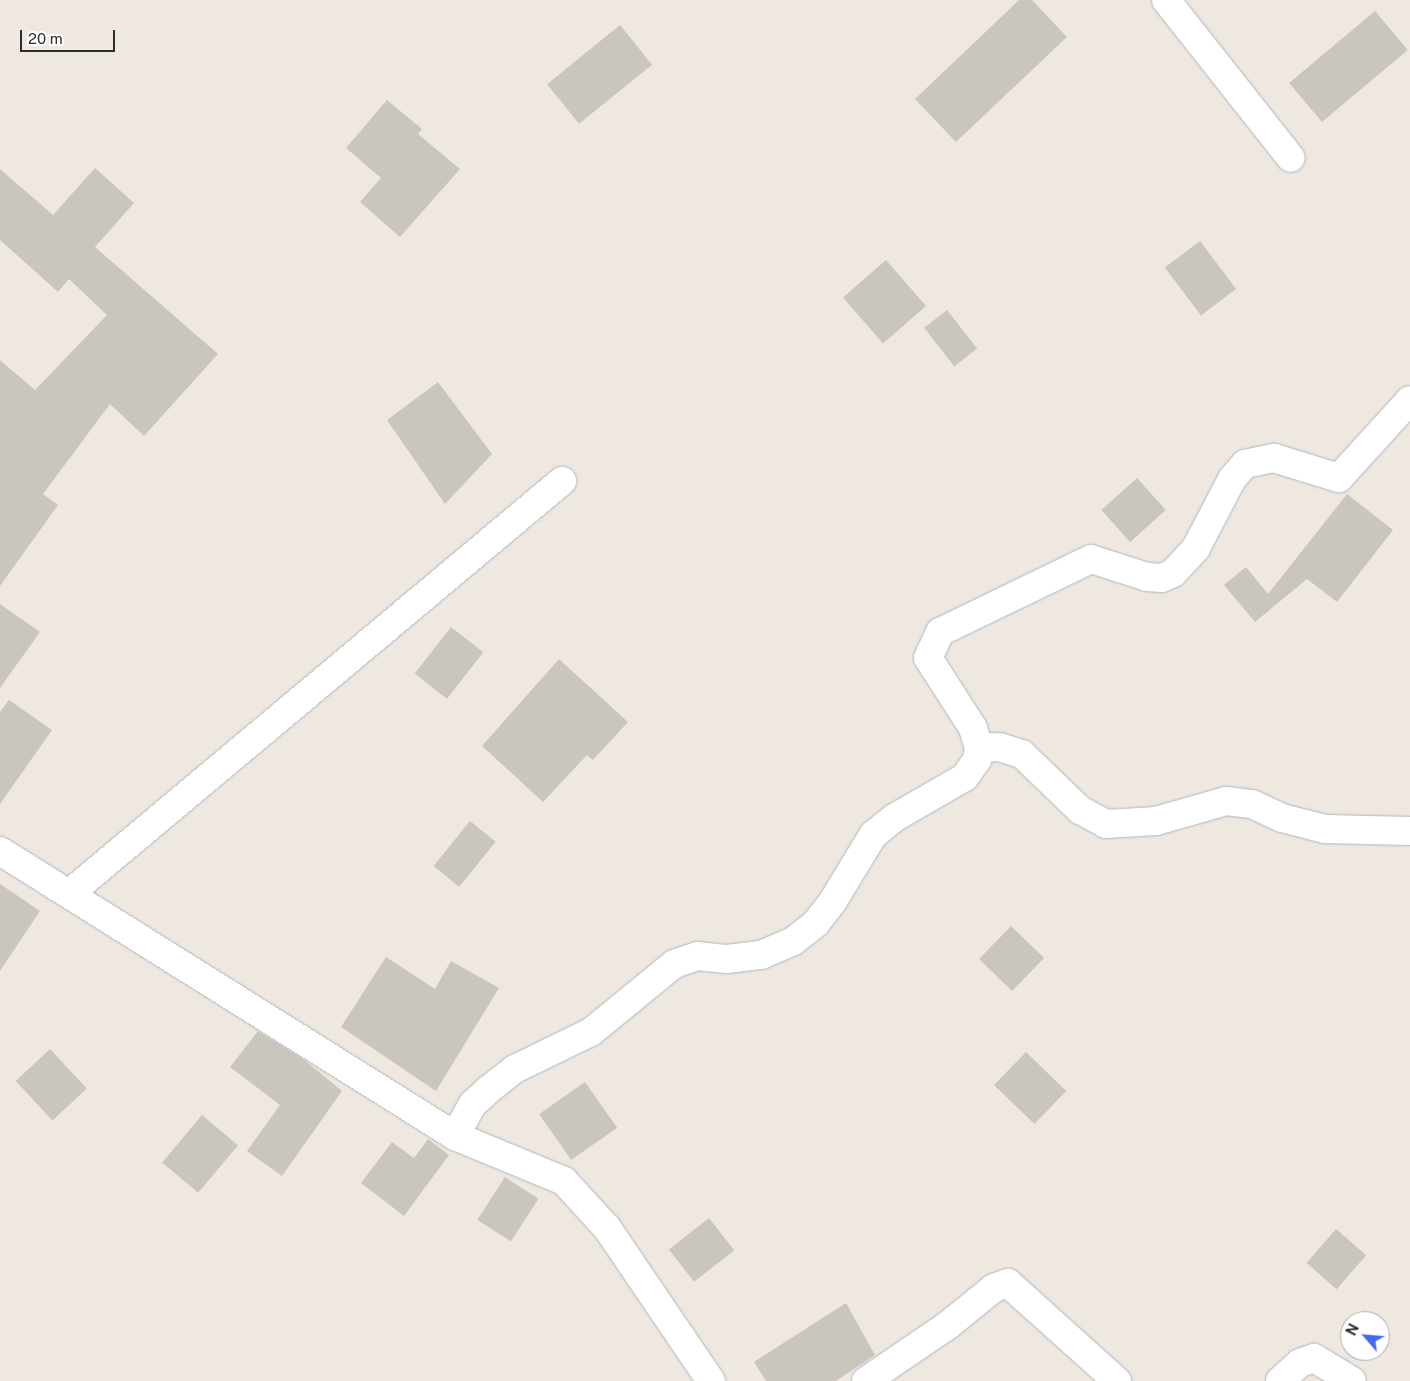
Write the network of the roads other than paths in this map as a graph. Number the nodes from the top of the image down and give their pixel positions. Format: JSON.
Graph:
{"nodes":[{"id":1,"x":1166,"y":0,"type":"edge"},
{"id":2,"x":1291,"y":158,"type":"dead end"},
{"id":3,"x":1410,"y":400,"type":"edge"},
{"id":4,"x":562,"y":480,"type":"dead end"},
{"id":5,"x":979,"y":748,"type":"junction"},
{"id":6,"x":1410,"y":831,"type":"edge"},
{"id":7,"x":0,"y":851,"type":"edge"},
{"id":8,"x":70,"y":893,"type":"junction"},
{"id":9,"x":455,"y":1136,"type":"junction"},
{"id":10,"x":711,"y":1381,"type":"edge"},
{"id":11,"x":866,"y":1381,"type":"edge"},
{"id":12,"x":1117,"y":1381,"type":"edge"},
{"id":13,"x":1280,"y":1381,"type":"edge"},
{"id":14,"x":1352,"y":1381,"type":"edge"}],
"edges":[{"from":1,"to":2,"type":"street"},
{"from":3,"to":5,"type":"street"},
{"from":4,"to":8,"type":"street"},
{"from":5,"to":6,"type":"street"},
{"from":5,"to":9,"type":"street"},
{"from":7,"to":8,"type":"street"},
{"from":8,"to":9,"type":"street"},
{"from":9,"to":10,"type":"street"},
{"from":11,"to":12,"type":"street"},
{"from":13,"to":14,"type":"street"}]}
